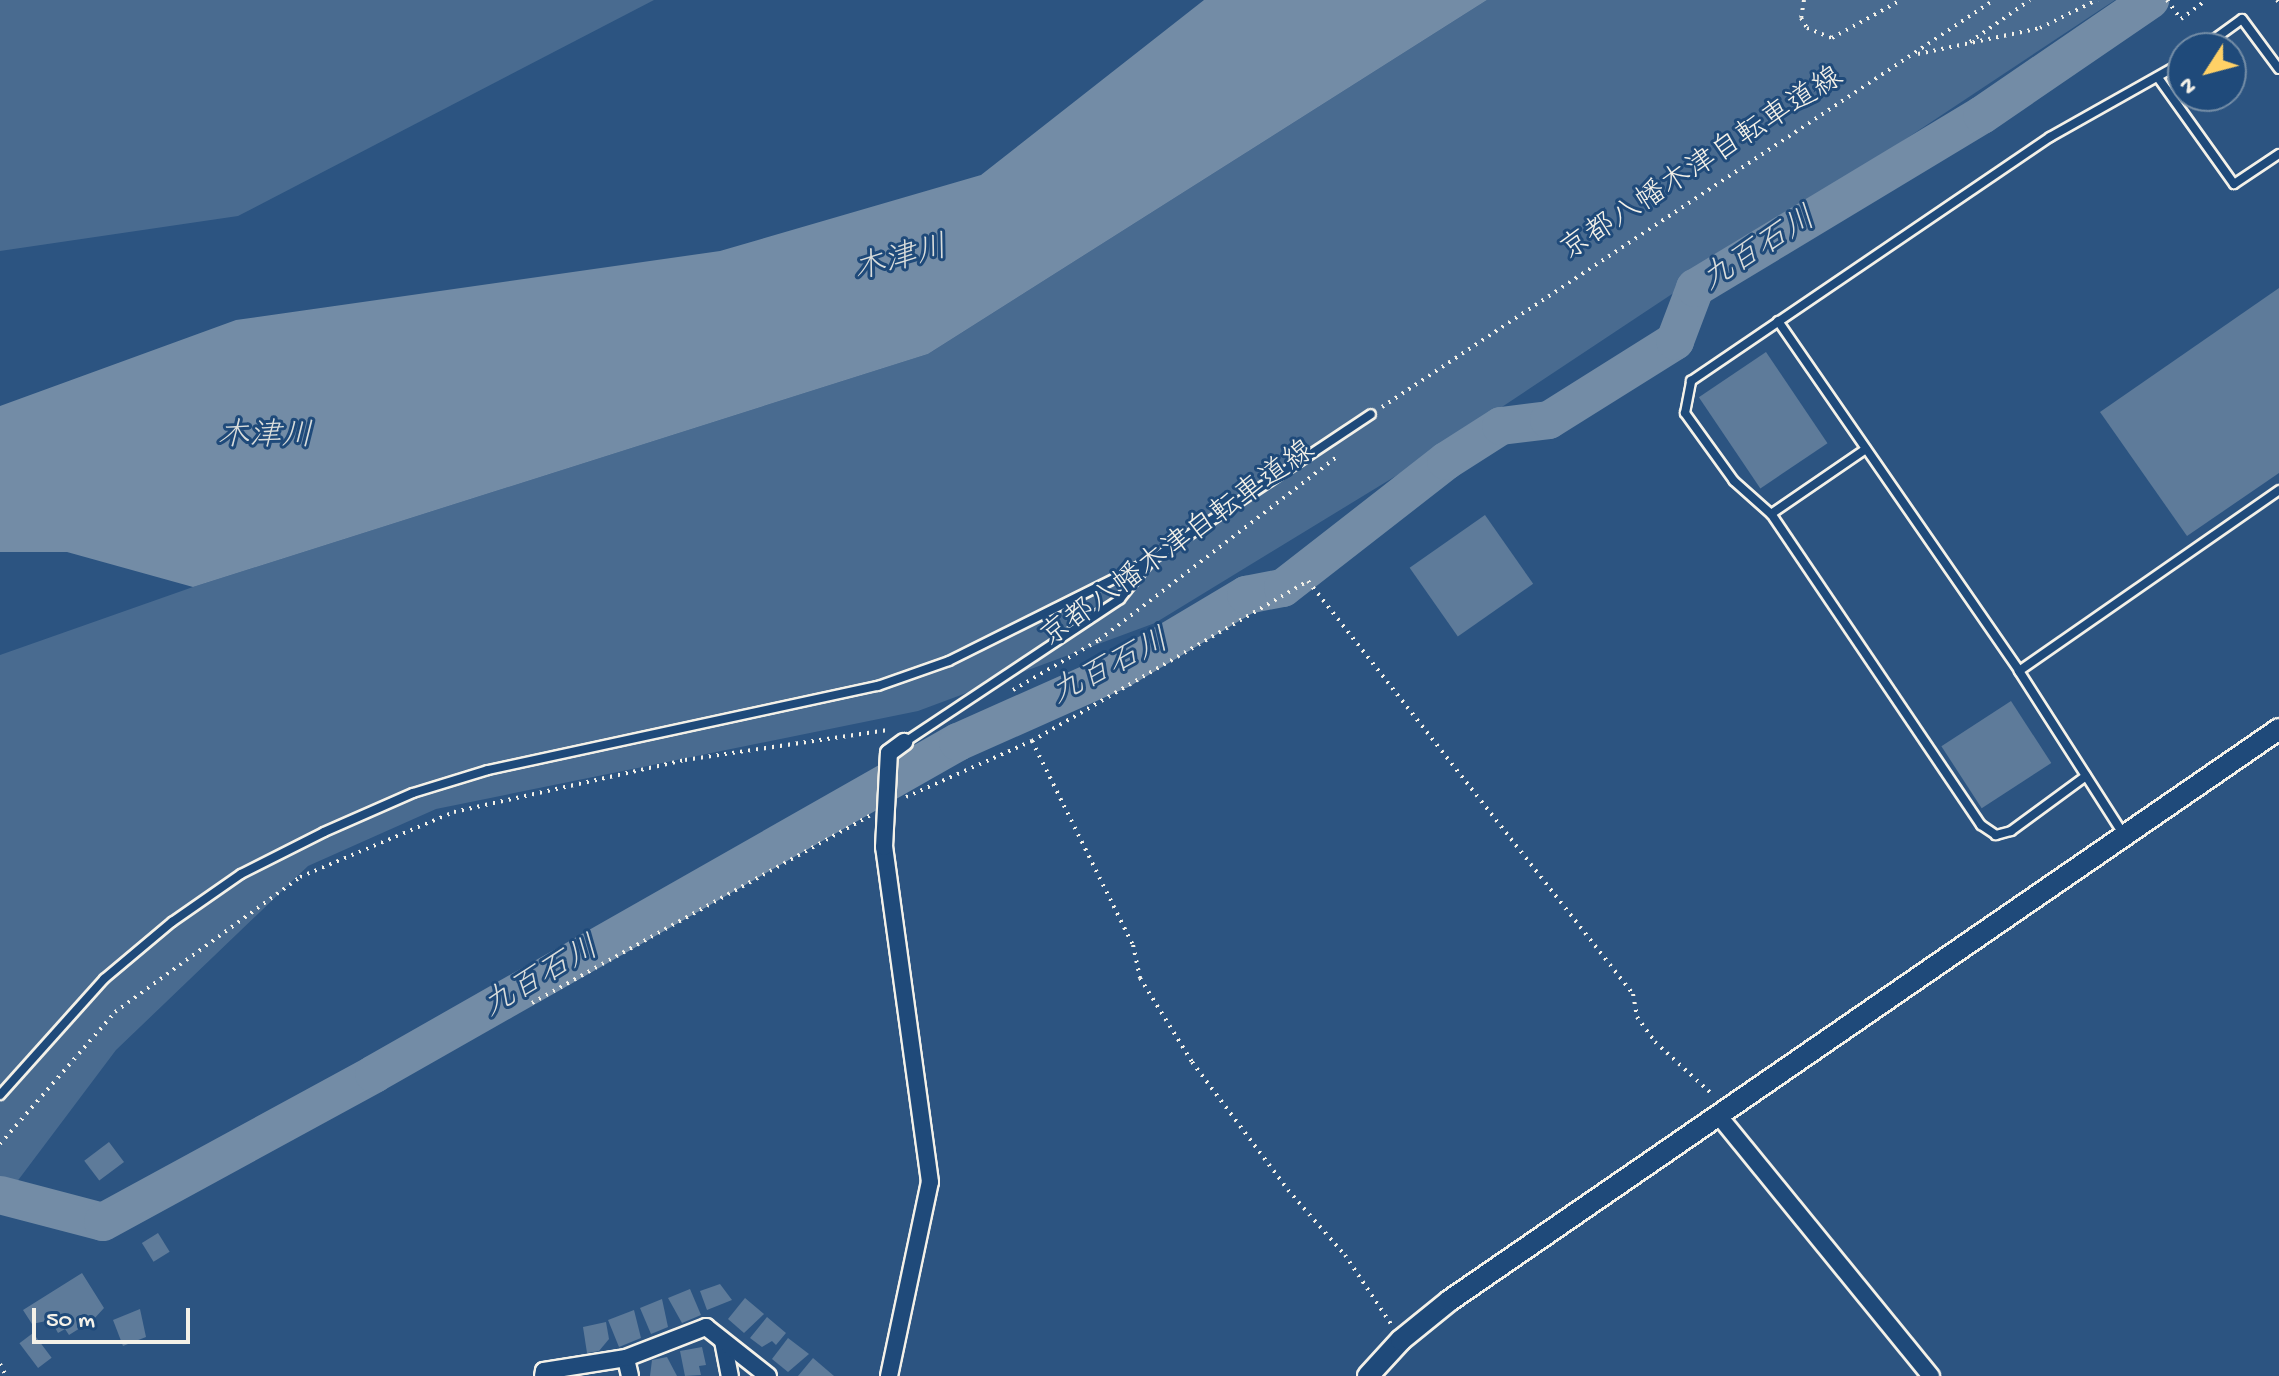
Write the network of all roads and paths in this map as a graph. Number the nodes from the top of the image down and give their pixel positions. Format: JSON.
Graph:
{"nodes":[{"id":1,"x":1804,"y":0,"type":"edge"},
{"id":2,"x":1901,"y":0,"type":"edge"},
{"id":3,"x":1994,"y":0,"type":"edge"},
{"id":4,"x":2030,"y":0,"type":"edge"},
{"id":5,"x":2097,"y":0,"type":"edge"},
{"id":6,"x":2206,"y":0,"type":"edge"},
{"id":7,"x":2169,"y":3,"type":"edge"},
{"id":8,"x":2224,"y":32,"type":"edge"},
{"id":9,"x":1966,"y":45,"type":"junction"},
{"id":10,"x":1915,"y":54,"type":"junction"},
{"id":11,"x":2279,"y":69,"type":"edge"},
{"id":12,"x":2167,"y":73,"type":"edge"},
{"id":13,"x":2159,"y":79,"type":"junction"},
{"id":14,"x":2279,"y":154,"type":"edge"},
{"id":15,"x":1778,"y":321,"type":"junction"},
{"id":16,"x":1371,"y":414,"type":"joint"},
{"id":17,"x":1346,"y":446,"type":"dead end"},
{"id":18,"x":1866,"y":449,"type":"junction"},
{"id":19,"x":2279,"y":490,"type":"edge"},
{"id":20,"x":1771,"y":514,"type":"junction"},
{"id":21,"x":1150,"y":561,"type":"junction"},
{"id":22,"x":2019,"y":671,"type":"junction"},
{"id":23,"x":1005,"y":694,"type":"dead end"},
{"id":24,"x":928,"y":724,"type":"junction"},
{"id":25,"x":2279,"y":729,"type":"edge"},
{"id":26,"x":1032,"y":741,"type":"junction"},
{"id":27,"x":904,"y":742,"type":"joint"},
{"id":28,"x":2086,"y":776,"type":"junction"},
{"id":29,"x":885,"y":806,"type":"junction"},
{"id":30,"x":2124,"y":835,"type":"junction"},
{"id":31,"x":532,"y":1003,"type":"dead end"},
{"id":32,"x":0,"y":1095,"type":"edge"},
{"id":33,"x":1718,"y":1115,"type":"junction"},
{"id":34,"x":0,"y":1144,"type":"edge"},
{"id":35,"x":1401,"y":1340,"type":"junction"},
{"id":36,"x":723,"y":1341,"type":"junction"},
{"id":37,"x":626,"y":1358,"type":"junction"},
{"id":38,"x":0,"y":1364,"type":"edge"},
{"id":39,"x":6,"y":1376,"type":"edge"},
{"id":40,"x":543,"y":1376,"type":"edge"},
{"id":41,"x":630,"y":1376,"type":"edge"},
{"id":42,"x":730,"y":1376,"type":"edge"},
{"id":43,"x":768,"y":1376,"type":"edge"},
{"id":44,"x":889,"y":1376,"type":"edge"},
{"id":45,"x":1368,"y":1376,"type":"edge"},
{"id":46,"x":1931,"y":1376,"type":"edge"}],
"edges":[{"from":1,"to":2,"type":"path","name":"京都八幡木津自転車道線"},
{"from":3,"to":10,"type":"path","name":"京都八幡木津自転車道線"},
{"from":4,"to":9,"type":"path"},
{"from":5,"to":9,"type":"path"},
{"from":6,"to":7,"type":"path"},
{"from":8,"to":11,"type":"lane"},
{"from":9,"to":10,"type":"path"},
{"from":10,"to":16,"type":"path","name":"京都八幡木津自転車道線"},
{"from":12,"to":13,"type":"lane"},
{"from":13,"to":14,"type":"lane"},
{"from":13,"to":15,"type":"lane"},
{"from":15,"to":18,"type":"lane"},
{"from":15,"to":20,"type":"lane"},
{"from":16,"to":21,"type":"lane"},
{"from":17,"to":23,"type":"path","name":"京都八幡木津自転車道線"},
{"from":18,"to":20,"type":"lane"},
{"from":18,"to":22,"type":"lane"},
{"from":19,"to":22,"type":"lane"},
{"from":20,"to":28,"type":"lane"},
{"from":21,"to":24,"type":"lane"},
{"from":21,"to":32,"type":"lane"},
{"from":22,"to":28,"type":"lane"},
{"from":24,"to":27,"type":"lane"},
{"from":24,"to":34,"type":"path"},
{"from":25,"to":30,"type":"street"},
{"from":26,"to":29,"type":"path"},
{"from":26,"to":33,"type":"path"},
{"from":26,"to":35,"type":"path"},
{"from":27,"to":29,"type":"street"},
{"from":28,"to":30,"type":"lane"},
{"from":29,"to":31,"type":"path"},
{"from":29,"to":44,"type":"street"},
{"from":30,"to":33,"type":"street"},
{"from":33,"to":35,"type":"street"},
{"from":33,"to":46,"type":"street"},
{"from":35,"to":45,"type":"street"},
{"from":36,"to":37,"type":"street"},
{"from":36,"to":42,"type":"street"},
{"from":36,"to":43,"type":"street"},
{"from":37,"to":40,"type":"street"},
{"from":37,"to":41,"type":"street"},
{"from":38,"to":39,"type":"path"}]}
